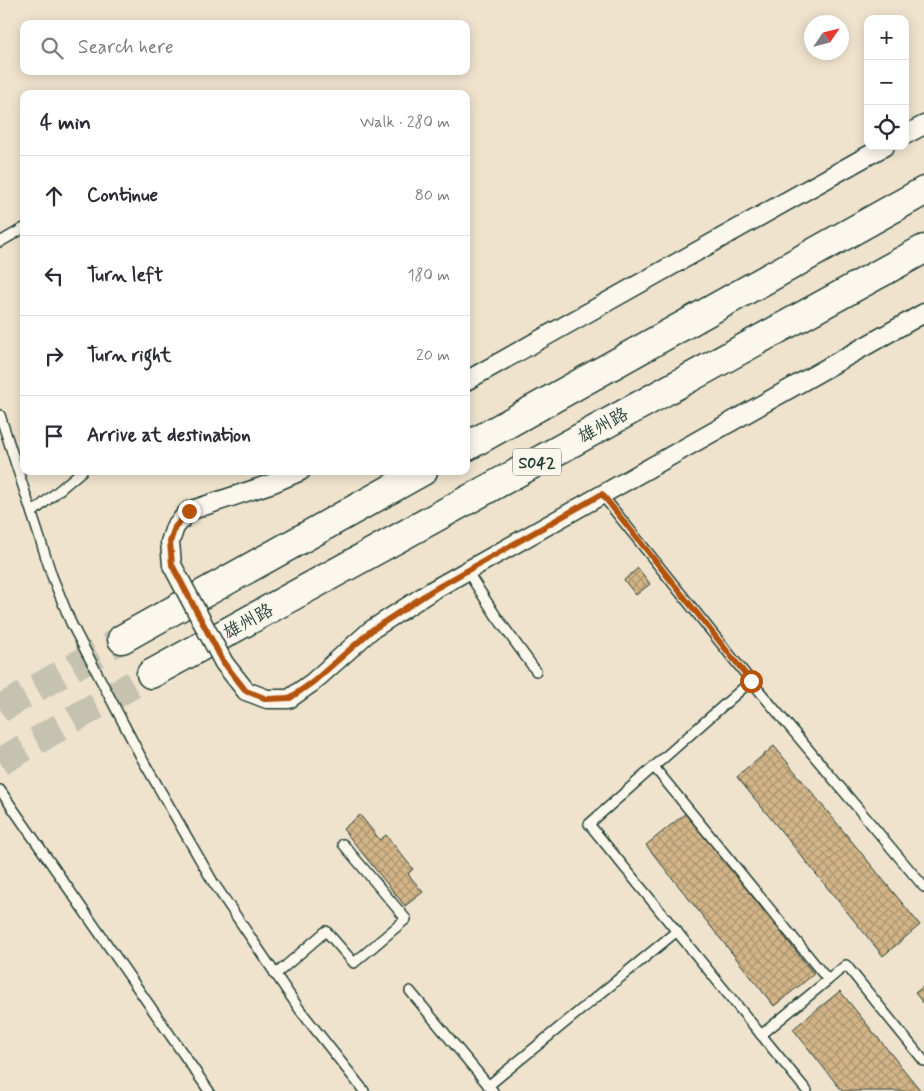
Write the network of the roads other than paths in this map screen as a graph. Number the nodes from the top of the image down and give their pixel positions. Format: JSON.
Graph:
{"nodes":[{"id":1,"x":924,"y":125,"type":"edge"},
{"id":2,"x":909,"y":133,"type":"edge"},
{"id":3,"x":878,"y":150,"type":"edge"},
{"id":4,"x":924,"y":191,"type":"edge"},
{"id":5,"x":20,"y":230,"type":"edge"},
{"id":6,"x":0,"y":242,"type":"edge"},
{"id":7,"x":924,"y":249,"type":"edge"},
{"id":8,"x":924,"y":312,"type":"edge"},
{"id":9,"x":470,"y":379,"type":"edge"},
{"id":10,"x":0,"y":415,"type":"edge"},
{"id":11,"x":470,"y":445,"type":"edge"},
{"id":12,"x":77,"y":475,"type":"edge"},
{"id":13,"x":292,"y":475,"type":"edge"},
{"id":14,"x":416,"y":475,"type":"edge"},
{"id":15,"x":602,"y":494,"type":"junction"},
{"id":16,"x":32,"y":513,"type":"junction"},
{"id":17,"x":467,"y":570,"type":"junction"},
{"id":18,"x":122,"y":639,"type":"tunnel mouth"},
{"id":19,"x":536,"y":671,"type":"dead end"},
{"id":20,"x":151,"y":674,"type":"tunnel mouth"},
{"id":21,"x":751,"y":681,"type":"junction"},
{"id":22,"x":654,"y":767,"type":"junction"},
{"id":23,"x":0,"y":790,"type":"edge"},
{"id":24,"x":343,"y":844,"type":"dead end"},
{"id":25,"x":924,"y":887,"type":"edge"},
{"id":26,"x":677,"y":931,"type":"junction"},
{"id":27,"x":276,"y":974,"type":"junction"},
{"id":28,"x":828,"y":980,"type":"junction"},
{"id":29,"x":410,"y":991,"type":"dead end"},
{"id":30,"x":762,"y":1035,"type":"junction"},
{"id":31,"x":924,"y":1061,"type":"edge"},
{"id":32,"x":490,"y":1088,"type":"edge"},
{"id":33,"x":209,"y":1091,"type":"edge"},
{"id":34,"x":364,"y":1091,"type":"edge"},
{"id":35,"x":807,"y":1091,"type":"edge"}],
"edges":[{"from":1,"to":2,"type":"street"},
{"from":3,"to":9,"type":"street"},
{"from":4,"to":11,"type":"main road","number":"S042"},
{"from":5,"to":6,"type":"lane"},
{"from":7,"to":20,"type":"main road","name":"雄州路","number":"S042"},
{"from":8,"to":15,"type":"street"},
{"from":10,"to":16,"type":"lane"},
{"from":12,"to":16,"type":"lane"},
{"from":13,"to":17,"type":"street","bridge":true},
{"from":14,"to":18,"type":"main road"},
{"from":15,"to":17,"type":"street"},
{"from":15,"to":21,"type":"lane"},
{"from":16,"to":27,"type":"lane"},
{"from":17,"to":19,"type":"lane"},
{"from":21,"to":22,"type":"lane"},
{"from":21,"to":25,"type":"lane"},
{"from":22,"to":26,"type":"lane"},
{"from":22,"to":28,"type":"lane"},
{"from":23,"to":33,"type":"lane"},
{"from":24,"to":27,"type":"lane"},
{"from":26,"to":30,"type":"lane"},
{"from":26,"to":32,"type":"lane"},
{"from":27,"to":34,"type":"lane"},
{"from":28,"to":30,"type":"lane"},
{"from":28,"to":31,"type":"lane"},
{"from":29,"to":32,"type":"lane"},
{"from":30,"to":35,"type":"lane"}]}
